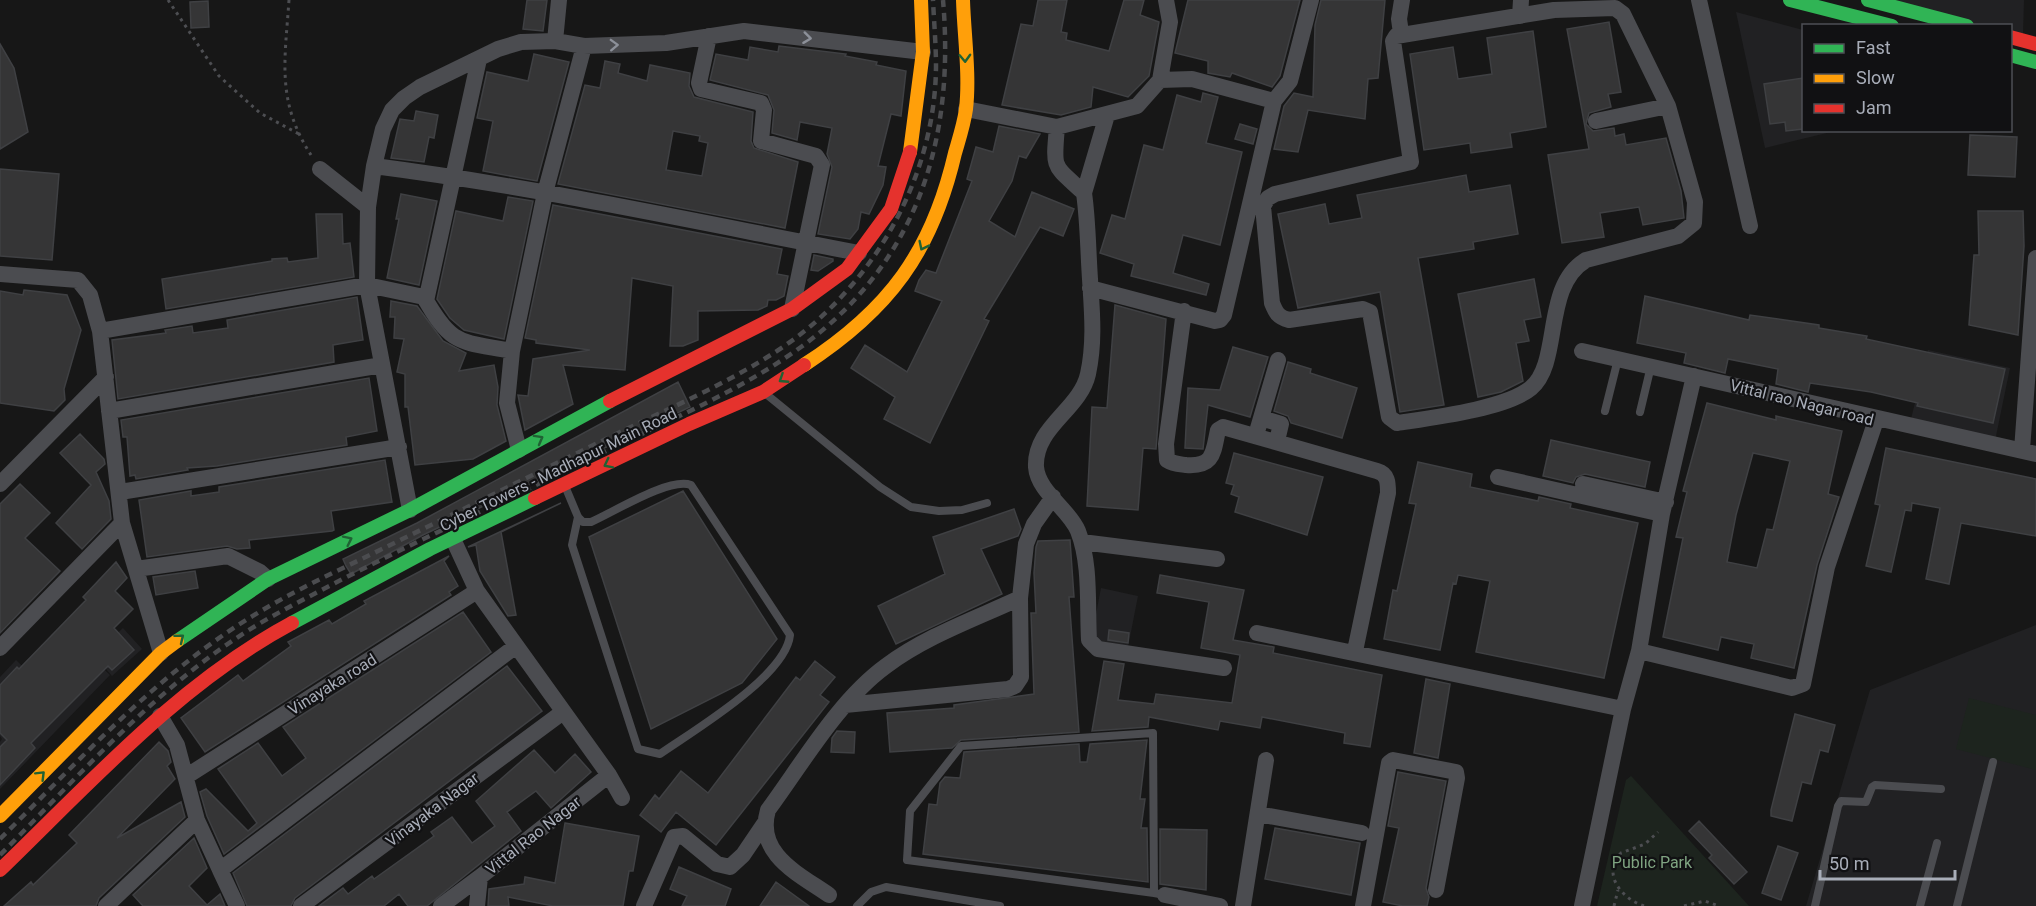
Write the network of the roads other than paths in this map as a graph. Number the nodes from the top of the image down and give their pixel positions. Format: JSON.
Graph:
{"nodes":[{"id":1,"x":559,"y":0,"type":"edge"},
{"id":2,"x":921,"y":0,"type":"edge"},
{"id":3,"x":963,"y":0,"type":"edge"},
{"id":4,"x":1166,"y":0,"type":"edge"},
{"id":5,"x":1311,"y":0,"type":"edge"},
{"id":6,"x":1402,"y":0,"type":"edge"},
{"id":7,"x":1699,"y":0,"type":"edge"},
{"id":8,"x":1790,"y":0,"type":"edge"},
{"id":9,"x":1868,"y":0,"type":"edge"},
{"id":10,"x":1555,"y":5,"type":"edge"},
{"id":11,"x":1520,"y":8,"type":"edge"},
{"id":12,"x":1884,"y":24,"type":"edge"},
{"id":13,"x":1959,"y":24,"type":"edge"},
{"id":14,"x":1401,"y":33,"type":"junction"},
{"id":15,"x":709,"y":36,"type":"junction"},
{"id":16,"x":2012,"y":38,"type":"edge"},
{"id":17,"x":555,"y":41,"type":"junction"},
{"id":18,"x":2036,"y":44,"type":"edge"},
{"id":19,"x":584,"y":46,"type":"junction"},
{"id":20,"x":923,"y":52,"type":"junction"},
{"id":21,"x":2012,"y":56,"type":"edge"},
{"id":22,"x":479,"y":59,"type":"junction"},
{"id":23,"x":2036,"y":62,"type":"edge"},
{"id":24,"x":1160,"y":80,"type":"junction"},
{"id":25,"x":1274,"y":101,"type":"junction"},
{"id":26,"x":1668,"y":106,"type":"junction"},
{"id":27,"x":966,"y":109,"type":"junction"},
{"id":28,"x":1107,"y":115,"type":"junction"},
{"id":29,"x":1596,"y":121,"type":"dead end"},
{"id":30,"x":1057,"y":127,"type":"junction"},
{"id":31,"x":374,"y":166,"type":"junction"},
{"id":32,"x":320,"y":169,"type":"road end"},
{"id":33,"x":453,"y":176,"type":"junction"},
{"id":34,"x":545,"y":193,"type":"junction"},
{"id":35,"x":1084,"y":193,"type":"junction"},
{"id":36,"x":368,"y":207,"type":"junction"},
{"id":37,"x":1750,"y":226,"type":"dead end"},
{"id":38,"x":805,"y":243,"type":"junction"},
{"id":39,"x":859,"y":254,"type":"junction"},
{"id":40,"x":2036,"y":258,"type":"edge"},
{"id":41,"x":0,"y":274,"type":"edge"},
{"id":42,"x":367,"y":285,"type":"junction"},
{"id":43,"x":1090,"y":288,"type":"junction"},
{"id":44,"x":426,"y":301,"type":"junction"},
{"id":45,"x":792,"y":309,"type":"junction"},
{"id":46,"x":1184,"y":311,"type":"junction"},
{"id":47,"x":100,"y":331,"type":"junction"},
{"id":48,"x":512,"y":351,"type":"junction"},
{"id":49,"x":1582,"y":351,"type":"dead end"},
{"id":50,"x":1618,"y":359,"type":"junction"},
{"id":51,"x":382,"y":365,"type":"junction"},
{"id":52,"x":1651,"y":366,"type":"junction"},
{"id":53,"x":1694,"y":376,"type":"junction"},
{"id":54,"x":106,"y":377,"type":"junction"},
{"id":55,"x":2031,"y":387,"type":"edge"},
{"id":56,"x":763,"y":392,"type":"junction"},
{"id":57,"x":109,"y":411,"type":"junction"},
{"id":58,"x":1605,"y":411,"type":"dead end"},
{"id":59,"x":1640,"y":412,"type":"dead end"},
{"id":60,"x":1261,"y":418,"type":"junction"},
{"id":61,"x":1876,"y":420,"type":"junction"},
{"id":62,"x":1252,"y":434,"type":"junction"},
{"id":63,"x":1276,"y":441,"type":"junction"},
{"id":64,"x":399,"y":447,"type":"junction"},
{"id":65,"x":519,"y":450,"type":"junction"},
{"id":66,"x":2029,"y":452,"type":"edge"},
{"id":67,"x":1498,"y":477,"type":"dead end"},
{"id":68,"x":0,"y":484,"type":"edge"},
{"id":69,"x":1583,"y":484,"type":"dead end"},
{"id":70,"x":565,"y":486,"type":"junction"},
{"id":71,"x":120,"y":492,"type":"junction"},
{"id":72,"x":1053,"y":497,"type":"junction"},
{"id":73,"x":987,"y":503,"type":"dead end"},
{"id":74,"x":1664,"y":508,"type":"junction"},
{"id":75,"x":410,"y":510,"type":"junction"},
{"id":76,"x":578,"y":517,"type":"junction"},
{"id":77,"x":122,"y":523,"type":"junction"},
{"id":78,"x":453,"y":539,"type":"junction"},
{"id":79,"x":1082,"y":542,"type":"junction"},
{"id":80,"x":1217,"y":558,"type":"dead end"},
{"id":81,"x":136,"y":568,"type":"junction"},
{"id":82,"x":268,"y":579,"type":"junction"},
{"id":83,"x":477,"y":591,"type":"junction"},
{"id":84,"x":1020,"y":598,"type":"junction"},
{"id":85,"x":1257,"y":633,"type":"dead end"},
{"id":86,"x":516,"y":646,"type":"junction"},
{"id":87,"x":0,"y":648,"type":"edge"},
{"id":88,"x":1355,"y":651,"type":"junction"},
{"id":89,"x":1639,"y":651,"type":"junction"},
{"id":90,"x":161,"y":653,"type":"junction"},
{"id":91,"x":1224,"y":668,"type":"dead end"},
{"id":92,"x":845,"y":705,"type":"junction"},
{"id":93,"x":1623,"y":709,"type":"junction"},
{"id":94,"x":562,"y":712,"type":"junction"},
{"id":95,"x":160,"y":716,"type":"junction"},
{"id":96,"x":1266,"y":760,"type":"dead end"},
{"id":97,"x":1993,"y":762,"type":"dead end"},
{"id":98,"x":609,"y":775,"type":"junction"},
{"id":99,"x":187,"y":776,"type":"junction"},
{"id":100,"x":1941,"y":789,"type":"dead end"},
{"id":101,"x":622,"y":798,"type":"dead end"},
{"id":102,"x":1258,"y":814,"type":"junction"},
{"id":103,"x":0,"y":816,"type":"edge"},
{"id":104,"x":197,"y":820,"type":"junction"},
{"id":105,"x":764,"y":824,"type":"junction"},
{"id":106,"x":1362,"y":833,"type":"dead end"},
{"id":107,"x":1937,"y":843,"type":"dead end"},
{"id":108,"x":0,"y":870,"type":"edge"},
{"id":109,"x":220,"y":870,"type":"junction"},
{"id":110,"x":480,"y":877,"type":"junction"},
{"id":111,"x":1436,"y":890,"type":"dead end"},
{"id":112,"x":1160,"y":894,"type":"junction"},
{"id":113,"x":829,"y":895,"type":"dead end"},
{"id":114,"x":106,"y":906,"type":"edge"},
{"id":115,"x":237,"y":906,"type":"edge"},
{"id":116,"x":302,"y":906,"type":"edge"},
{"id":117,"x":441,"y":906,"type":"edge"},
{"id":118,"x":477,"y":906,"type":"edge"},
{"id":119,"x":644,"y":906,"type":"edge"},
{"id":120,"x":857,"y":906,"type":"edge"},
{"id":121,"x":1000,"y":906,"type":"edge"},
{"id":122,"x":1220,"y":906,"type":"edge"},
{"id":123,"x":1244,"y":906,"type":"edge"},
{"id":124,"x":1363,"y":906,"type":"edge"},
{"id":125,"x":1582,"y":906,"type":"edge"},
{"id":126,"x":1815,"y":906,"type":"edge"},
{"id":127,"x":1920,"y":906,"type":"edge"},
{"id":128,"x":1957,"y":906,"type":"edge"}],
"edges":[{"from":1,"to":17,"type":"street"},
{"from":2,"to":20,"type":"main road","name":"Cyber Towers - Madhapur Main Road"},
{"from":3,"to":27,"type":"main road","name":"Cyber Towers - Madhapur Main Road","one_way":true},
{"from":4,"to":24,"type":"street"},
{"from":5,"to":25,"type":"street"},
{"from":6,"to":14,"type":"street"},
{"from":7,"to":37,"type":"street"},
{"from":8,"to":12,"type":"main road"},
{"from":9,"to":13,"type":"main road"},
{"from":10,"to":11,"type":"street"},
{"from":10,"to":26,"type":"street"},
{"from":11,"to":14,"type":"street"},
{"from":14,"to":26,"type":"street"},
{"from":19,"to":15,"type":"street","one_way":true},
{"from":15,"to":20,"type":"street","one_way":true},
{"from":15,"to":38,"type":"street"},
{"from":16,"to":18,"type":"main road"},
{"from":17,"to":19,"type":"street"},
{"from":17,"to":22,"type":"street"},
{"from":19,"to":34,"type":"street"},
{"from":20,"to":39,"type":"main road","name":"Cyber Towers - Madhapur Main Road"},
{"from":21,"to":23,"type":"main road"},
{"from":22,"to":31,"type":"street"},
{"from":22,"to":33,"type":"street"},
{"from":24,"to":25,"type":"street"},
{"from":24,"to":28,"type":"street"},
{"from":25,"to":46,"type":"street"},
{"from":26,"to":29,"type":"street"},
{"from":27,"to":30,"type":"street"},
{"from":27,"to":56,"type":"main road","name":"Cyber Towers - Madhapur Main Road","one_way":true},
{"from":28,"to":30,"type":"street"},
{"from":28,"to":35,"type":"street"},
{"from":30,"to":35,"type":"street"},
{"from":31,"to":33,"type":"street"},
{"from":31,"to":36,"type":"street"},
{"from":32,"to":36,"type":"street"},
{"from":33,"to":34,"type":"street"},
{"from":33,"to":44,"type":"street"},
{"from":34,"to":38,"type":"street"},
{"from":34,"to":48,"type":"street"},
{"from":35,"to":43,"type":"street"},
{"from":36,"to":42,"type":"street"},
{"from":38,"to":39,"type":"street"},
{"from":38,"to":45,"type":"street"},
{"from":39,"to":45,"type":"main road","name":"Cyber Towers - Madhapur Main Road"},
{"from":40,"to":55,"type":"street"},
{"from":41,"to":47,"type":"street"},
{"from":42,"to":44,"type":"street"},
{"from":42,"to":47,"type":"street"},
{"from":42,"to":51,"type":"street"},
{"from":43,"to":46,"type":"street"},
{"from":43,"to":72,"type":"street"},
{"from":44,"to":48,"type":"street"},
{"from":65,"to":45,"type":"main road","name":"Cyber Towers - Madhapur Main Road","one_way":true},
{"from":46,"to":62,"type":"street"},
{"from":47,"to":54,"type":"street"},
{"from":48,"to":65,"type":"street"},
{"from":49,"to":50,"type":"street","name":"Vittal rao Nagar road"},
{"from":50,"to":52,"type":"street","name":"Vittal rao Nagar road"},
{"from":50,"to":58,"type":"lane"},
{"from":51,"to":57,"type":"street"},
{"from":51,"to":64,"type":"street"},
{"from":52,"to":53,"type":"street","name":"Vittal rao Nagar road"},
{"from":52,"to":59,"type":"lane"},
{"from":53,"to":61,"type":"street","name":"Vittal rao Nagar road"},
{"from":53,"to":74,"type":"street"},
{"from":54,"to":57,"type":"street"},
{"from":54,"to":68,"type":"street"},
{"from":55,"to":66,"type":"street"},
{"from":56,"to":70,"type":"main road","name":"Cyber Towers - Madhapur Main Road","one_way":true},
{"from":56,"to":73,"type":"lane"},
{"from":57,"to":71,"type":"street"},
{"from":60,"to":62,"type":"street"},
{"from":60,"to":62,"type":"street"},
{"from":60,"to":63,"type":"street"},
{"from":61,"to":66,"type":"street","name":"Vittal rao Nagar road"},
{"from":61,"to":89,"type":"street"},
{"from":62,"to":63,"type":"street"},
{"from":63,"to":88,"type":"street"},
{"from":64,"to":71,"type":"street"},
{"from":64,"to":75,"type":"street"},
{"from":65,"to":75,"type":"main road","name":"Cyber Towers - Madhapur Main Road"},
{"from":67,"to":74,"type":"street"},
{"from":69,"to":74,"type":"street"},
{"from":70,"to":76,"type":"lane"},
{"from":70,"to":78,"type":"main road","name":"Cyber Towers - Madhapur Main Road"},
{"from":71,"to":77,"type":"street"},
{"from":72,"to":79,"type":"street"},
{"from":72,"to":84,"type":"street"},
{"from":74,"to":89,"type":"street"},
{"from":82,"to":75,"type":"main road","name":"Cyber Towers - Madhapur Main Road","one_way":true},
{"from":76,"to":76,"type":"lane"},
{"from":77,"to":81,"type":"street"},
{"from":77,"to":87,"type":"street"},
{"from":78,"to":83,"type":"street"},
{"from":78,"to":95,"type":"main road","name":"Cyber Towers - Madhapur Main Road"},
{"from":79,"to":80,"type":"street"},
{"from":79,"to":91,"type":"street"},
{"from":81,"to":82,"type":"street"},
{"from":81,"to":90,"type":"street"},
{"from":90,"to":82,"type":"main road","name":"Cyber Towers - Madhapur Main Road","one_way":true},
{"from":83,"to":86,"type":"street"},
{"from":83,"to":99,"type":"street","name":"Vinayaka road"},
{"from":84,"to":92,"type":"street"},
{"from":84,"to":92,"type":"street"},
{"from":85,"to":88,"type":"street"},
{"from":86,"to":94,"type":"street"},
{"from":86,"to":109,"type":"street"},
{"from":88,"to":93,"type":"street"},
{"from":89,"to":93,"type":"street"},
{"from":103,"to":90,"type":"main road","name":"Cyber Towers - Madhapur Main Road","one_way":true},
{"from":92,"to":105,"type":"street"},
{"from":93,"to":125,"type":"street"},
{"from":94,"to":98,"type":"street"},
{"from":94,"to":116,"type":"street","name":"Vinayaka Nagar"},
{"from":95,"to":99,"type":"street"},
{"from":95,"to":108,"type":"main road","name":"Cyber Towers - Madhapur Main Road"},
{"from":96,"to":102,"type":"street"},
{"from":97,"to":128,"type":"lane"},
{"from":98,"to":101,"type":"street"},
{"from":98,"to":110,"type":"street","name":"Vittal Rao Nagar"},
{"from":99,"to":104,"type":"street"},
{"from":100,"to":126,"type":"lane"},
{"from":102,"to":106,"type":"street"},
{"from":102,"to":123,"type":"street"},
{"from":104,"to":109,"type":"street"},
{"from":104,"to":114,"type":"street"},
{"from":105,"to":113,"type":"street"},
{"from":105,"to":119,"type":"street"},
{"from":107,"to":127,"type":"lane"},
{"from":109,"to":115,"type":"street"},
{"from":110,"to":117,"type":"street"},
{"from":110,"to":118,"type":"street","name":"Vittal Rao Nagar"},
{"from":111,"to":124,"type":"street"},
{"from":112,"to":112,"type":"lane"},
{"from":112,"to":122,"type":"street"},
{"from":120,"to":121,"type":"lane"}]}
